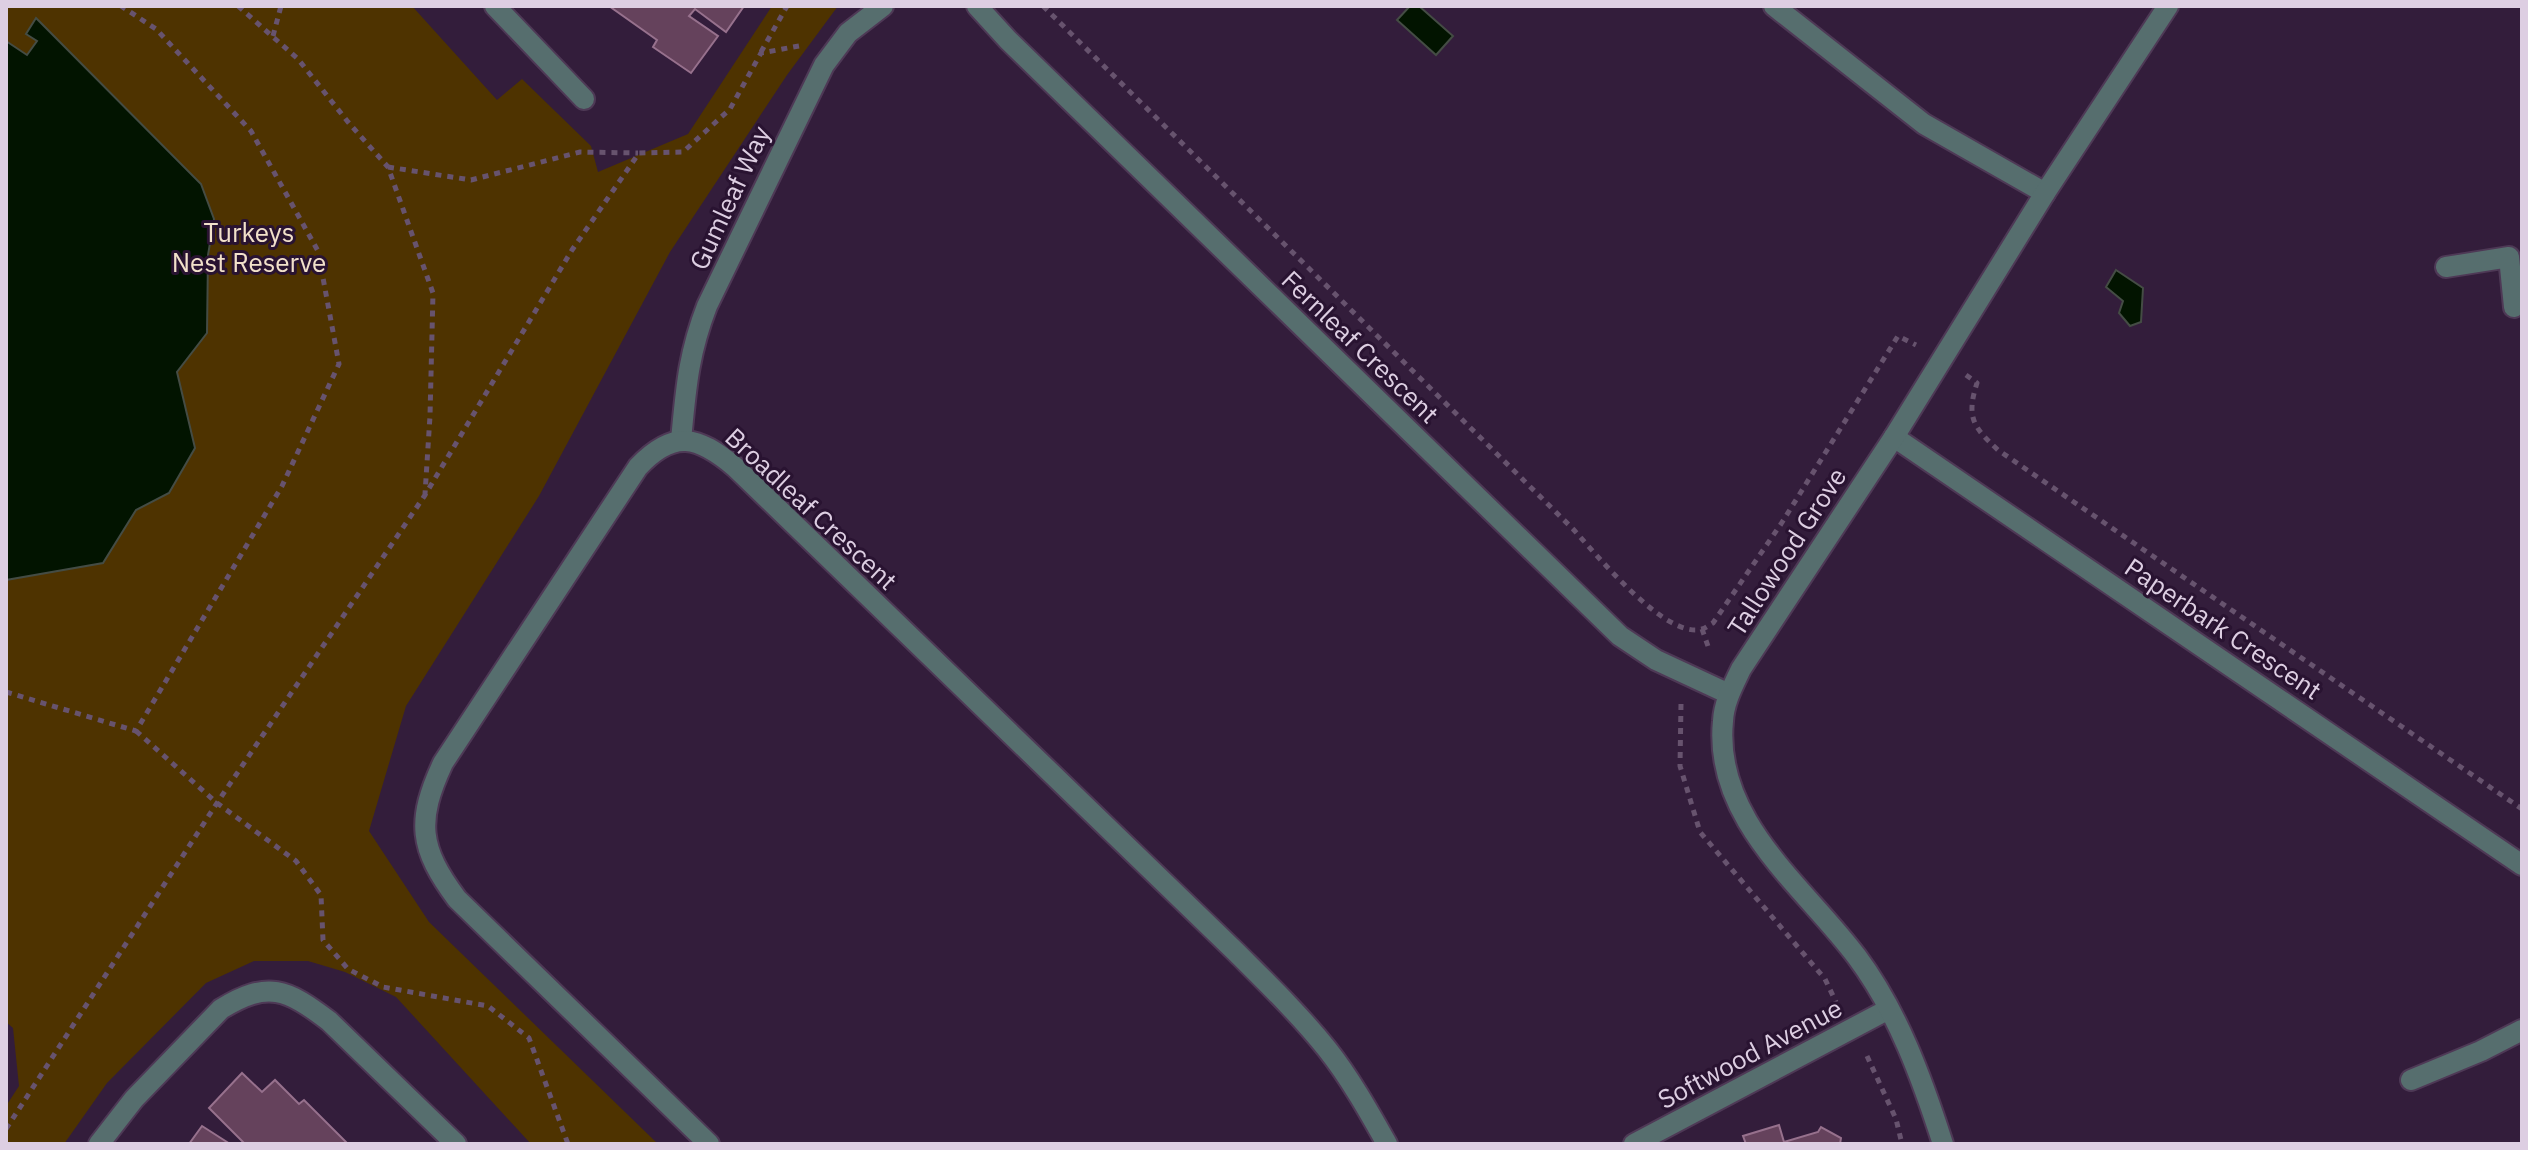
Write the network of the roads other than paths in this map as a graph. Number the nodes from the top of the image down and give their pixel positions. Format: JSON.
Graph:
{"nodes":[{"id":1,"x":495,"y":6,"type":"edge"},
{"id":2,"x":883,"y":6,"type":"edge"},
{"id":3,"x":977,"y":6,"type":"edge"},
{"id":4,"x":1774,"y":6,"type":"edge"},
{"id":5,"x":2168,"y":6,"type":"edge"},
{"id":6,"x":584,"y":99,"type":"dead end"},
{"id":7,"x":2045,"y":193,"type":"junction"},
{"id":8,"x":2516,"y":250,"type":"edge"},
{"id":9,"x":2446,"y":267,"type":"dead end"},
{"id":10,"x":2514,"y":307,"type":"dead end"},
{"id":11,"x":1894,"y":437,"type":"junction"},
{"id":12,"x":681,"y":440,"type":"junction"},
{"id":13,"x":1729,"y":694,"type":"junction"},
{"id":14,"x":2522,"y":865,"type":"edge"},
{"id":15,"x":1889,"y":1009,"type":"junction"},
{"id":16,"x":2522,"y":1030,"type":"edge"},
{"id":17,"x":2411,"y":1080,"type":"dead end"},
{"id":18,"x":99,"y":1144,"type":"edge"},
{"id":19,"x":456,"y":1144,"type":"edge"},
{"id":20,"x":709,"y":1144,"type":"edge"},
{"id":21,"x":1387,"y":1144,"type":"edge"},
{"id":22,"x":1634,"y":1144,"type":"edge"},
{"id":23,"x":1943,"y":1144,"type":"edge"}],
"edges":[{"from":1,"to":6,"type":"street"},
{"from":2,"to":12,"type":"street","name":"Gumleaf Way"},
{"from":3,"to":13,"type":"street","name":"Fernleaf Crescent"},
{"from":4,"to":7,"type":"street"},
{"from":5,"to":7,"type":"street","name":"Tallowood Grove"},
{"from":7,"to":11,"type":"street","name":"Tallowood Grove"},
{"from":8,"to":9,"type":"street"},
{"from":8,"to":10,"type":"street"},
{"from":11,"to":13,"type":"street","name":"Tallowood Grove"},
{"from":11,"to":14,"type":"street","name":"Paperbark Crescent"},
{"from":12,"to":20,"type":"street","name":"Broadleaf Crescent"},
{"from":12,"to":21,"type":"street","name":"Broadleaf Crescent"},
{"from":13,"to":15,"type":"street","name":"Tallowood Grove"},
{"from":15,"to":22,"type":"street","name":"Softwood Avenue"},
{"from":15,"to":23,"type":"street","name":"Tallowood Grove"},
{"from":16,"to":17,"type":"street"},
{"from":18,"to":19,"type":"street"}]}
